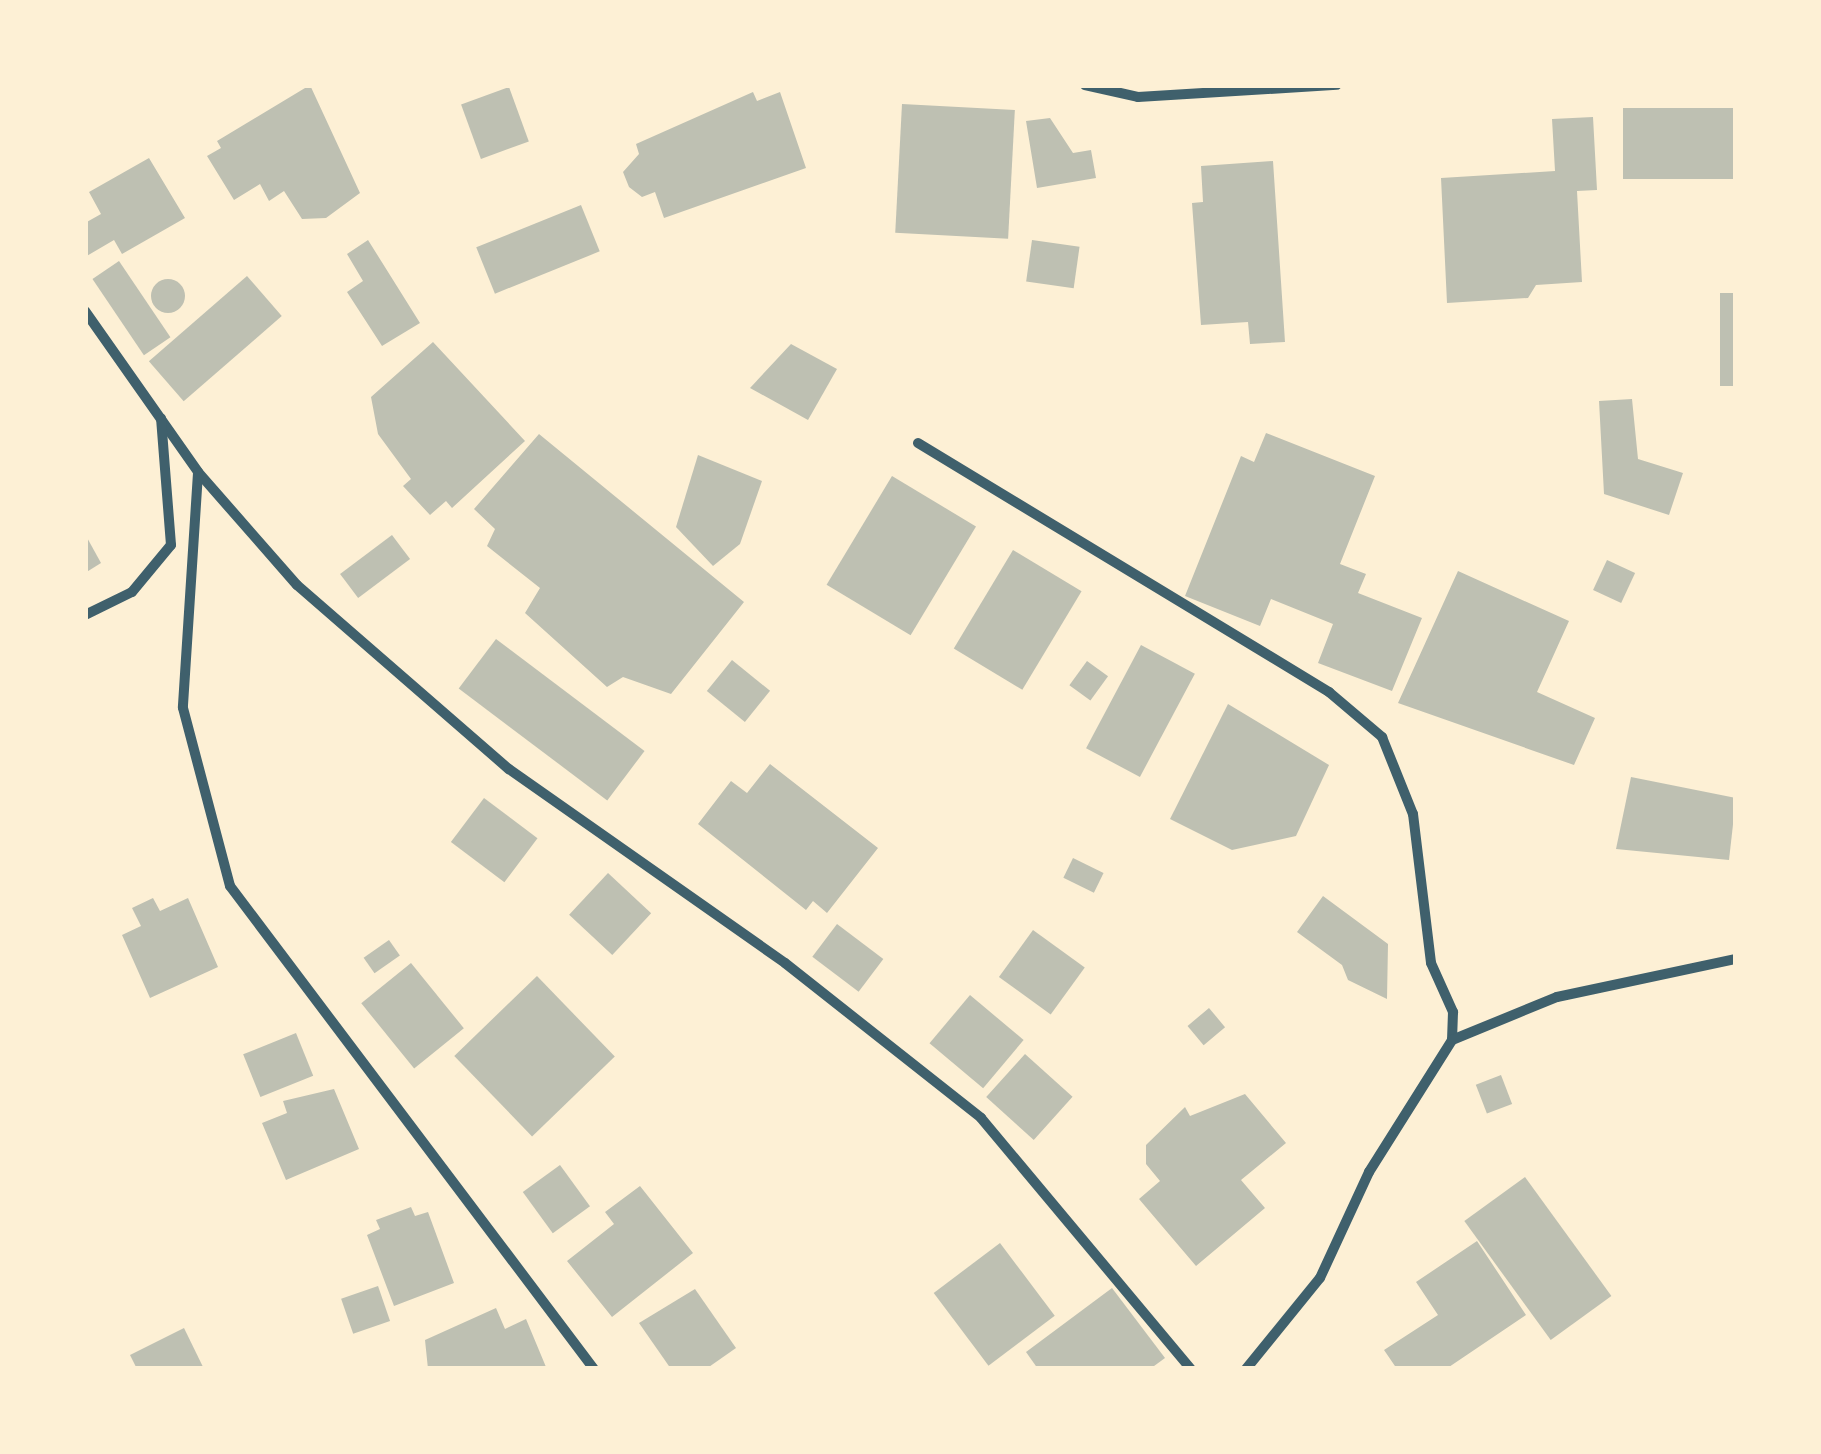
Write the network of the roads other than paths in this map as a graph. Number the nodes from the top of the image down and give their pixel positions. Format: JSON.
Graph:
{"nodes":[{"id":1,"x":1085,"y":85,"type":"edge"},
{"id":2,"x":1337,"y":85,"type":"edge"},
{"id":3,"x":85,"y":310,"type":"edge"},
{"id":4,"x":162,"y":417,"type":"junction"},
{"id":5,"x":918,"y":443,"type":"dead end"},
{"id":6,"x":198,"y":472,"type":"junction"},
{"id":7,"x":85,"y":615,"type":"edge"},
{"id":8,"x":1736,"y":959,"type":"edge"},
{"id":9,"x":1452,"y":1040,"type":"junction"},
{"id":10,"x":594,"y":1369,"type":"edge"},
{"id":11,"x":1191,"y":1369,"type":"edge"},
{"id":12,"x":1246,"y":1369,"type":"edge"}],
"edges":[{"from":1,"to":2,"type":"street"},
{"from":3,"to":4,"type":"street"},
{"from":4,"to":6,"type":"street"},
{"from":4,"to":7,"type":"street"},
{"from":5,"to":9,"type":"street"},
{"from":6,"to":10,"type":"street"},
{"from":6,"to":11,"type":"street"},
{"from":8,"to":9,"type":"street"},
{"from":9,"to":12,"type":"street"}]}
